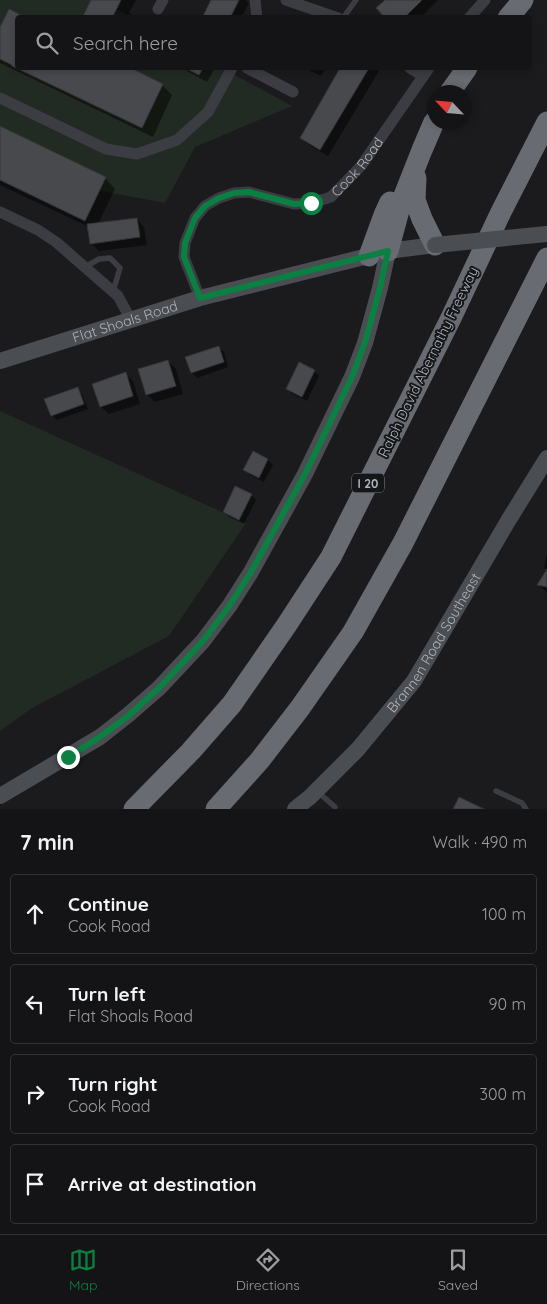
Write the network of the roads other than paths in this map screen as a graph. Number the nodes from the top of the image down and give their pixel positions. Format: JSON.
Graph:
{"nodes":[{"id":1,"x":255,"y":0,"type":"edge"},
{"id":2,"x":286,"y":0,"type":"edge"},
{"id":3,"x":356,"y":0,"type":"edge"},
{"id":4,"x":485,"y":0,"type":"edge"},
{"id":5,"x":523,"y":0,"type":"edge"},
{"id":6,"x":257,"y":15,"type":"edge"},
{"id":7,"x":329,"y":15,"type":"edge"},
{"id":8,"x":345,"y":15,"type":"edge"},
{"id":9,"x":472,"y":15,"type":"edge"},
{"id":10,"x":510,"y":15,"type":"edge"},
{"id":11,"x":231,"y":70,"type":"edge"},
{"id":12,"x":251,"y":70,"type":"edge"},
{"id":13,"x":466,"y":70,"type":"edge"},
{"id":14,"x":426,"y":72,"type":"edge"},
{"id":15,"x":455,"y":85,"type":"edge"},
{"id":16,"x":293,"y":92,"type":"dead end"},
{"id":17,"x":0,"y":98,"type":"edge"},
{"id":18,"x":547,"y":122,"type":"edge"},
{"id":19,"x":431,"y":130,"type":"edge"},
{"id":20,"x":416,"y":165,"type":"junction"},
{"id":21,"x":0,"y":212,"type":"edge"},
{"id":22,"x":547,"y":234,"type":"edge"},
{"id":23,"x":435,"y":245,"type":"junction"},
{"id":24,"x":378,"y":254,"type":"junction"},
{"id":25,"x":547,"y":258,"type":"edge"},
{"id":26,"x":85,"y":267,"type":"junction"},
{"id":27,"x":113,"y":292,"type":"junction"},
{"id":28,"x":200,"y":298,"type":"junction"},
{"id":29,"x":131,"y":320,"type":"junction"},
{"id":30,"x":0,"y":361,"type":"edge"},
{"id":31,"x":547,"y":458,"type":"edge"},
{"id":32,"x":316,"y":791,"type":"junction"},
{"id":33,"x":496,"y":791,"type":"dead end"},
{"id":34,"x":0,"y":796,"type":"edge"},
{"id":35,"x":335,"y":807,"type":"dead end"},
{"id":36,"x":134,"y":809,"type":"edge"},
{"id":37,"x":216,"y":809,"type":"edge"},
{"id":38,"x":295,"y":809,"type":"edge"},
{"id":39,"x":526,"y":809,"type":"edge"}],
"edges":[{"from":1,"to":6,"type":"street"},
{"from":2,"to":7,"type":"street"},
{"from":3,"to":8,"type":"lane"},
{"from":4,"to":9,"type":"street"},
{"from":5,"to":10,"type":"highway"},
{"from":11,"to":17,"type":"street"},
{"from":12,"to":16,"type":"street"},
{"from":13,"to":15,"type":"highway"},
{"from":14,"to":28,"type":"street","name":"Cook Road"},
{"from":18,"to":36,"type":"highway","name":"Ralph David Abernathy Freeway","number":"I 20"},
{"from":19,"to":20,"type":"highway"},
{"from":20,"to":23,"type":"highway"},
{"from":20,"to":24,"type":"highway"},
{"from":21,"to":26,"type":"street"},
{"from":22,"to":23,"type":"main road","name":"Flat Shoals Road","bridge":true},
{"from":23,"to":24,"type":"main road","name":"Flat Shoals Road"},
{"from":24,"to":28,"type":"main road","name":"Flat Shoals Road"},
{"from":24,"to":34,"type":"main road"},
{"from":25,"to":37,"type":"highway"},
{"from":26,"to":27,"type":"street"},
{"from":26,"to":27,"type":"lane"},
{"from":27,"to":29,"type":"street"},
{"from":28,"to":29,"type":"main road","name":"Flat Shoals Road"},
{"from":29,"to":30,"type":"main road","name":"Flat Shoals Road"},
{"from":31,"to":32,"type":"main road","name":"Brannen Road Southeast"},
{"from":32,"to":35,"type":"lane"},
{"from":32,"to":38,"type":"main road","name":"Brannen Road Southeast"},
{"from":33,"to":39,"type":"lane"}]}
